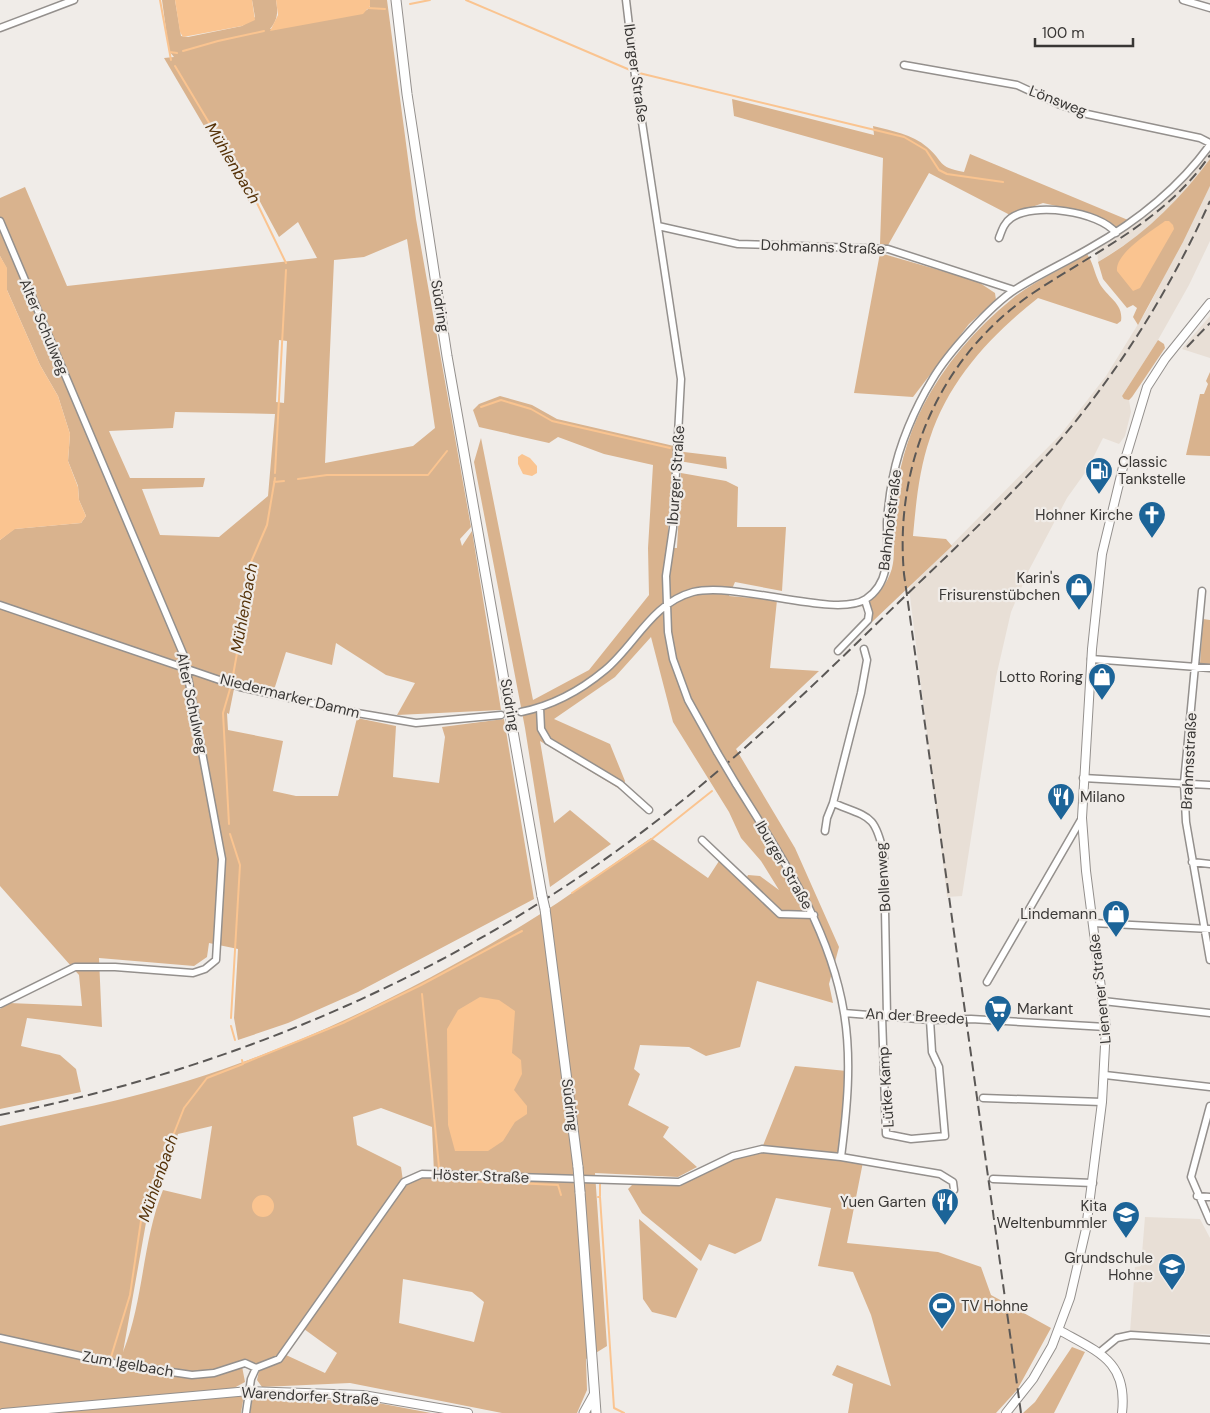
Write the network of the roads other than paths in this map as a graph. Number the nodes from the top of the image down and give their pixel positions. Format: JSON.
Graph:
{"nodes":[{"id":1,"x":74,"y":0,"type":"edge"},
{"id":2,"x":396,"y":0,"type":"edge"},
{"id":3,"x":626,"y":0,"type":"edge"},
{"id":4,"x":1184,"y":0,"type":"edge"},
{"id":5,"x":1210,"y":8,"type":"edge"},
{"id":6,"x":0,"y":28,"type":"edge"},
{"id":7,"x":904,"y":64,"type":"dead end"},
{"id":8,"x":1210,"y":144,"type":"edge"},
{"id":9,"x":0,"y":222,"type":"edge"},
{"id":10,"x":658,"y":226,"type":"junction"},
{"id":11,"x":1116,"y":233,"type":"junction"},
{"id":12,"x":999,"y":238,"type":"dead end"},
{"id":13,"x":1014,"y":290,"type":"junction"},
{"id":14,"x":1210,"y":303,"type":"edge"},
{"id":15,"x":1202,"y":591,"type":"dead end"},
{"id":16,"x":865,"y":600,"type":"junction"},
{"id":17,"x":0,"y":605,"type":"edge"},
{"id":18,"x":665,"y":606,"type":"junction"},
{"id":19,"x":864,"y":649,"type":"dead end"},
{"id":20,"x":838,"y":651,"type":"dead end"},
{"id":21,"x":1091,"y":660,"type":"junction"},
{"id":22,"x":1196,"y":667,"type":"junction"},
{"id":23,"x":1210,"y":668,"type":"edge"},
{"id":24,"x":187,"y":669,"type":"junction"},
{"id":25,"x":540,"y":708,"type":"junction"},
{"id":26,"x":521,"y":712,"type":"dead end"},
{"id":27,"x":501,"y":715,"type":"dead end"},
{"id":28,"x":1083,"y":778,"type":"junction"},
{"id":29,"x":1184,"y":783,"type":"junction"},
{"id":30,"x":1210,"y":785,"type":"edge"},
{"id":31,"x":833,"y":803,"type":"junction"},
{"id":32,"x":649,"y":810,"type":"dead end"},
{"id":33,"x":1082,"y":818,"type":"junction"},
{"id":34,"x":825,"y":831,"type":"dead end"},
{"id":35,"x":702,"y":840,"type":"dead end"},
{"id":36,"x":1192,"y":862,"type":"junction"},
{"id":37,"x":1210,"y":864,"type":"edge"},
{"id":38,"x":814,"y":916,"type":"junction"},
{"id":39,"x":1093,"y":923,"type":"junction"},
{"id":40,"x":1207,"y":929,"type":"edge"},
{"id":41,"x":1210,"y":960,"type":"edge"},
{"id":42,"x":987,"y":982,"type":"dead end"},
{"id":43,"x":1103,"y":1001,"type":"junction"},
{"id":44,"x":0,"y":1004,"type":"edge"},
{"id":45,"x":844,"y":1013,"type":"junction"},
{"id":46,"x":1210,"y":1013,"type":"edge"},
{"id":47,"x":884,"y":1016,"type":"junction"},
{"id":48,"x":930,"y":1020,"type":"junction"},
{"id":49,"x":1106,"y":1027,"type":"junction"},
{"id":50,"x":1105,"y":1076,"type":"junction"},
{"id":51,"x":1210,"y":1087,"type":"edge"},
{"id":52,"x":983,"y":1098,"type":"dead end"},
{"id":53,"x":1102,"y":1102,"type":"junction"},
{"id":54,"x":1210,"y":1106,"type":"edge"},
{"id":55,"x":841,"y":1157,"type":"junction"},
{"id":56,"x":993,"y":1179,"type":"dead end"},
{"id":57,"x":1093,"y":1182,"type":"junction"},
{"id":58,"x":954,"y":1190,"type":"dead end"},
{"id":59,"x":1197,"y":1196,"type":"junction"},
{"id":60,"x":1210,"y":1197,"type":"edge"},
{"id":61,"x":1210,"y":1221,"type":"edge"},
{"id":62,"x":1059,"y":1330,"type":"junction"},
{"id":63,"x":0,"y":1338,"type":"edge"},
{"id":64,"x":1210,"y":1340,"type":"edge"},
{"id":65,"x":1100,"y":1352,"type":"junction"},
{"id":66,"x":256,"y":1368,"type":"junction"},
{"id":67,"x":249,"y":1391,"type":"junction"},
{"id":68,"x":594,"y":1395,"type":"junction"},
{"id":69,"x":3,"y":1413,"type":"edge"},
{"id":70,"x":246,"y":1413,"type":"edge"},
{"id":71,"x":468,"y":1413,"type":"edge"},
{"id":72,"x":584,"y":1413,"type":"edge"},
{"id":73,"x":596,"y":1413,"type":"edge"},
{"id":74,"x":1006,"y":1413,"type":"edge"},
{"id":75,"x":1122,"y":1413,"type":"edge"}],
"edges":[{"from":1,"to":6,"type":"street"},
{"from":2,"to":68,"type":"main road","name":"Südring","bridge":true},
{"from":3,"to":10,"type":"street","name":"Iburger Straße"},
{"from":4,"to":5,"type":"street"},
{"from":7,"to":8,"type":"street","name":"Lönsweg"},
{"from":8,"to":11,"type":"street","name":"Bahnhofstraße"},
{"from":9,"to":24,"type":"street","name":"Alter Schulweg"},
{"from":10,"to":13,"type":"street","name":"Dohmanns Straße"},
{"from":10,"to":18,"type":"street","name":"Iburger Straße"},
{"from":11,"to":12,"type":"street"},
{"from":11,"to":13,"type":"street","name":"Bahnhofstraße"},
{"from":13,"to":16,"type":"street","name":"Bahnhofstraße"},
{"from":14,"to":21,"type":"street","name":"Lienener Straße"},
{"from":15,"to":22,"type":"street","name":"Brahmsstraße"},
{"from":16,"to":18,"type":"street"},
{"from":16,"to":20,"type":"street"},
{"from":17,"to":24,"type":"street","name":"Niedermarker Damm"},
{"from":18,"to":25,"type":"street"},
{"from":18,"to":38,"type":"street","name":"Iburger Straße","bridge":true},
{"from":19,"to":31,"type":"street"},
{"from":21,"to":22,"type":"street"},
{"from":21,"to":28,"type":"street","name":"Lienener Straße"},
{"from":22,"to":23,"type":"street"},
{"from":22,"to":29,"type":"street","name":"Brahmsstraße"},
{"from":24,"to":27,"type":"street","name":"Niedermarker Damm"},
{"from":24,"to":44,"type":"street","name":"Alter Schulweg"},
{"from":25,"to":26,"type":"street"},
{"from":25,"to":32,"type":"street"},
{"from":28,"to":29,"type":"street"},
{"from":28,"to":33,"type":"street","name":"Lienener Straße"},
{"from":29,"to":30,"type":"street"},
{"from":29,"to":36,"type":"street","name":"Brahmsstraße"},
{"from":31,"to":34,"type":"street"},
{"from":31,"to":47,"type":"street","name":"Bollenweg"},
{"from":33,"to":39,"type":"street","name":"Lienener Straße"},
{"from":33,"to":42,"type":"street"},
{"from":35,"to":38,"type":"street","name":"Iburger Straße"},
{"from":36,"to":37,"type":"street"},
{"from":36,"to":40,"type":"street","name":"Brahmsstraße"},
{"from":38,"to":45,"type":"street","name":"Iburger Straße"},
{"from":39,"to":40,"type":"street"},
{"from":39,"to":43,"type":"street","name":"Lienener Straße"},
{"from":40,"to":41,"type":"street","name":"Brahmsstraße"},
{"from":43,"to":46,"type":"street"},
{"from":43,"to":49,"type":"street","name":"Lienener Straße"},
{"from":45,"to":47,"type":"street","name":"An der Breede"},
{"from":45,"to":55,"type":"street","name":"Iburger Straße"},
{"from":47,"to":48,"type":"street","name":"An der Breede"},
{"from":47,"to":48,"type":"street","name":"Lütke Kamp"},
{"from":48,"to":49,"type":"street","name":"An der Breede"},
{"from":49,"to":50,"type":"street","name":"Lienener Straße"},
{"from":50,"to":51,"type":"street"},
{"from":50,"to":53,"type":"street","name":"Lienener Straße"},
{"from":52,"to":53,"type":"street"},
{"from":53,"to":57,"type":"street","name":"Lienener Straße"},
{"from":54,"to":59,"type":"street"},
{"from":55,"to":58,"type":"street"},
{"from":55,"to":66,"type":"street","name":"Höster Straße"},
{"from":56,"to":57,"type":"street"},
{"from":57,"to":62,"type":"street","name":"Lienener Straße"},
{"from":59,"to":60,"type":"street"},
{"from":59,"to":61,"type":"street"},
{"from":62,"to":65,"type":"street"},
{"from":62,"to":74,"type":"street","name":"Lienener Straße"},
{"from":63,"to":66,"type":"street","name":"Zum Igelbach"},
{"from":64,"to":65,"type":"street"},
{"from":65,"to":75,"type":"street"},
{"from":66,"to":67,"type":"street"},
{"from":67,"to":69,"type":"street","name":"Warendorfer Straße"},
{"from":67,"to":70,"type":"street"},
{"from":67,"to":71,"type":"street","name":"Warendorfer Straße"},
{"from":68,"to":72,"type":"main road"},
{"from":68,"to":73,"type":"main road","name":"Südring"}]}
